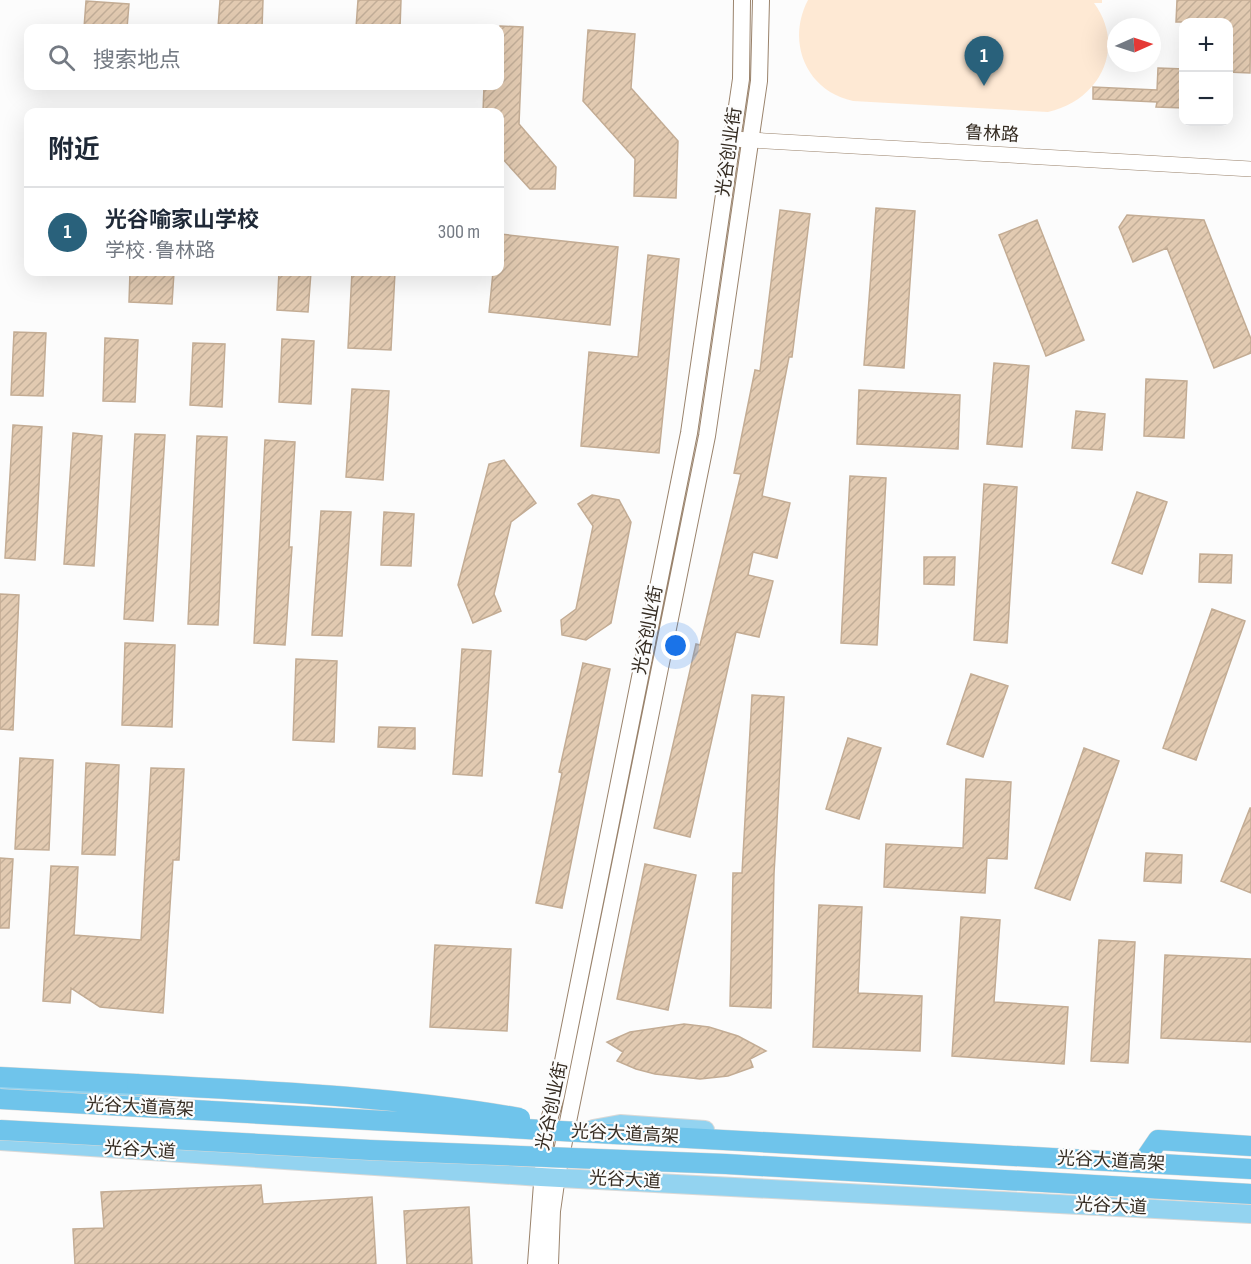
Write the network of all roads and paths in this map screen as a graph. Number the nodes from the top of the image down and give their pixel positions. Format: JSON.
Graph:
{"nodes":[{"id":1,"x":742,"y":0,"type":"edge"},
{"id":2,"x":760,"y":0,"type":"edge"},
{"id":3,"x":732,"y":139,"type":"junction"},
{"id":4,"x":751,"y":140,"type":"junction"},
{"id":5,"x":1251,"y":169,"type":"edge"},
{"id":6,"x":0,"y":1077,"type":"edge"},
{"id":7,"x":0,"y":1089,"type":"edge"},
{"id":8,"x":0,"y":1099,"type":"edge"},
{"id":9,"x":0,"y":1130,"type":"edge"},
{"id":10,"x":546,"y":1130,"type":"junction"},
{"id":11,"x":566,"y":1134,"type":"junction"},
{"id":12,"x":614,"y":1134,"type":"junction"},
{"id":13,"x":0,"y":1141,"type":"edge"},
{"id":14,"x":1251,"y":1146,"type":"edge"},
{"id":15,"x":1145,"y":1159,"type":"junction"},
{"id":16,"x":1251,"y":1163,"type":"edge"},
{"id":17,"x":1251,"y":1169,"type":"edge"},
{"id":18,"x":549,"y":1177,"type":"junction"},
{"id":19,"x":1251,"y":1194,"type":"edge"},
{"id":20,"x":1251,"y":1214,"type":"edge"},
{"id":21,"x":536,"y":1264,"type":"edge"},
{"id":22,"x":550,"y":1264,"type":"edge"}],
"edges":[{"from":1,"to":3,"type":"main road","name":"光谷创业街"},
{"from":2,"to":4,"type":"main road","name":"光谷创业街"},
{"from":3,"to":4,"type":"street","name":"鲁林路"},
{"from":3,"to":10,"type":"main road","name":"光谷创业街"},
{"from":4,"to":5,"type":"street","name":"鲁林路"},
{"from":4,"to":11,"type":"main road","name":"光谷创业街"},
{"from":6,"to":12,"type":"highway","bridge":true},
{"from":7,"to":10,"type":"main road"},
{"from":8,"to":12,"type":"highway","name":"光谷大道高架","bridge":true},
{"from":9,"to":19,"type":"highway","name":"光谷大道高架","bridge":true},
{"from":10,"to":11,"type":"main road"},
{"from":10,"to":18,"type":"main road","name":"光谷创业街"},
{"from":11,"to":15,"type":"main road"},
{"from":11,"to":18,"type":"main road","name":"光谷创业街"},
{"from":12,"to":17,"type":"highway","name":"光谷大道高架"},
{"from":13,"to":18,"type":"main road","name":"光谷大道"},
{"from":14,"to":15,"type":"highway"},
{"from":15,"to":16,"type":"main road"},
{"from":18,"to":20,"type":"main road","name":"光谷大道"},
{"from":18,"to":21,"type":"main road","name":"光谷创业街"},
{"from":18,"to":22,"type":"main road","name":"光谷创业街"}]}
